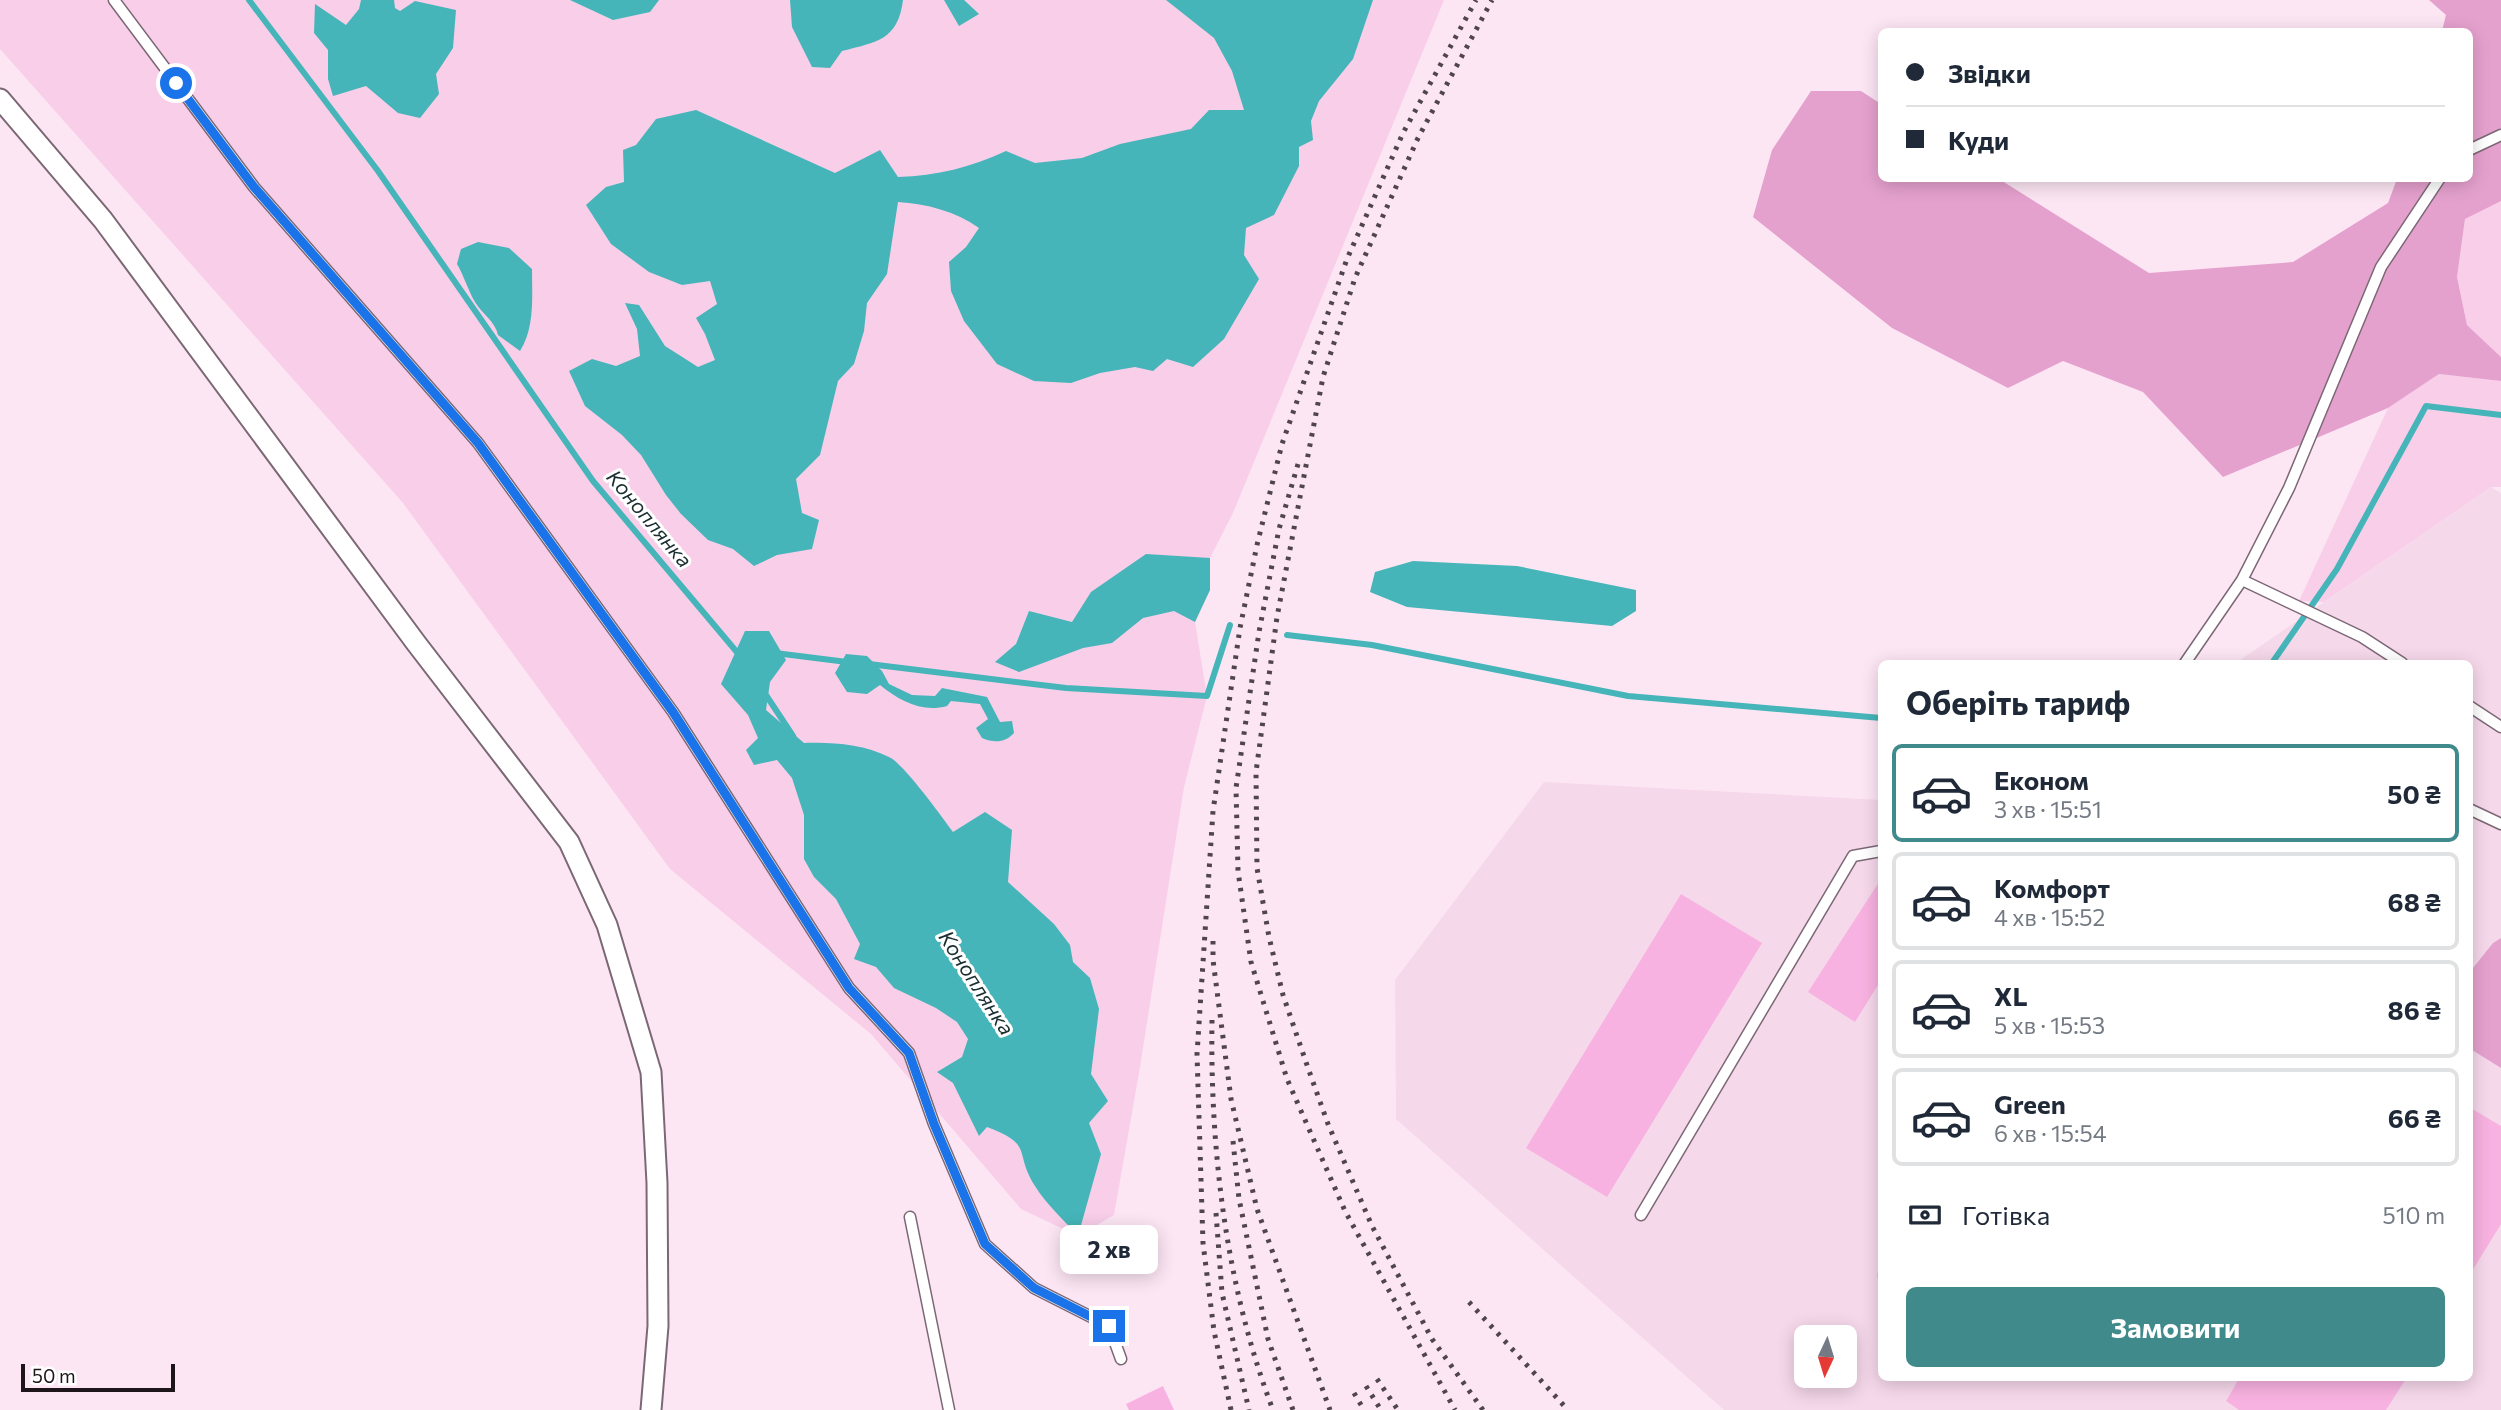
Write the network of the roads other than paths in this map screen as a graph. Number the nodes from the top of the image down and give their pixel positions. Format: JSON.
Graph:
{"nodes":[{"id":1,"x":114,"y":0,"type":"edge"},
{"id":2,"x":0,"y":99,"type":"edge"},
{"id":3,"x":2501,"y":135,"type":"edge"},
{"id":4,"x":2473,"y":148,"type":"edge"},
{"id":5,"x":2437,"y":182,"type":"edge"},
{"id":6,"x":2242,"y":580,"type":"junction"},
{"id":7,"x":2187,"y":660,"type":"edge"},
{"id":8,"x":2397,"y":660,"type":"edge"},
{"id":9,"x":2473,"y":709,"type":"edge"},
{"id":10,"x":2501,"y":727,"type":"edge"},
{"id":11,"x":2473,"y":811,"type":"edge"},
{"id":12,"x":2501,"y":824,"type":"edge"},
{"id":13,"x":1878,"y":852,"type":"edge"},
{"id":14,"x":1641,"y":1215,"type":"dead end"},
{"id":15,"x":910,"y":1217,"type":"dead end"},
{"id":16,"x":1121,"y":1359,"type":"dead end"},
{"id":17,"x":651,"y":1410,"type":"edge"},
{"id":18,"x":949,"y":1410,"type":"edge"}],
"edges":[{"from":1,"to":16,"type":"lane"},
{"from":2,"to":17,"type":"street"},
{"from":3,"to":4,"type":"lane"},
{"from":5,"to":6,"type":"lane"},
{"from":6,"to":7,"type":"lane"},
{"from":6,"to":8,"type":"lane"},
{"from":9,"to":10,"type":"lane"},
{"from":11,"to":12,"type":"lane"},
{"from":13,"to":14,"type":"lane"},
{"from":15,"to":18,"type":"lane"}]}
